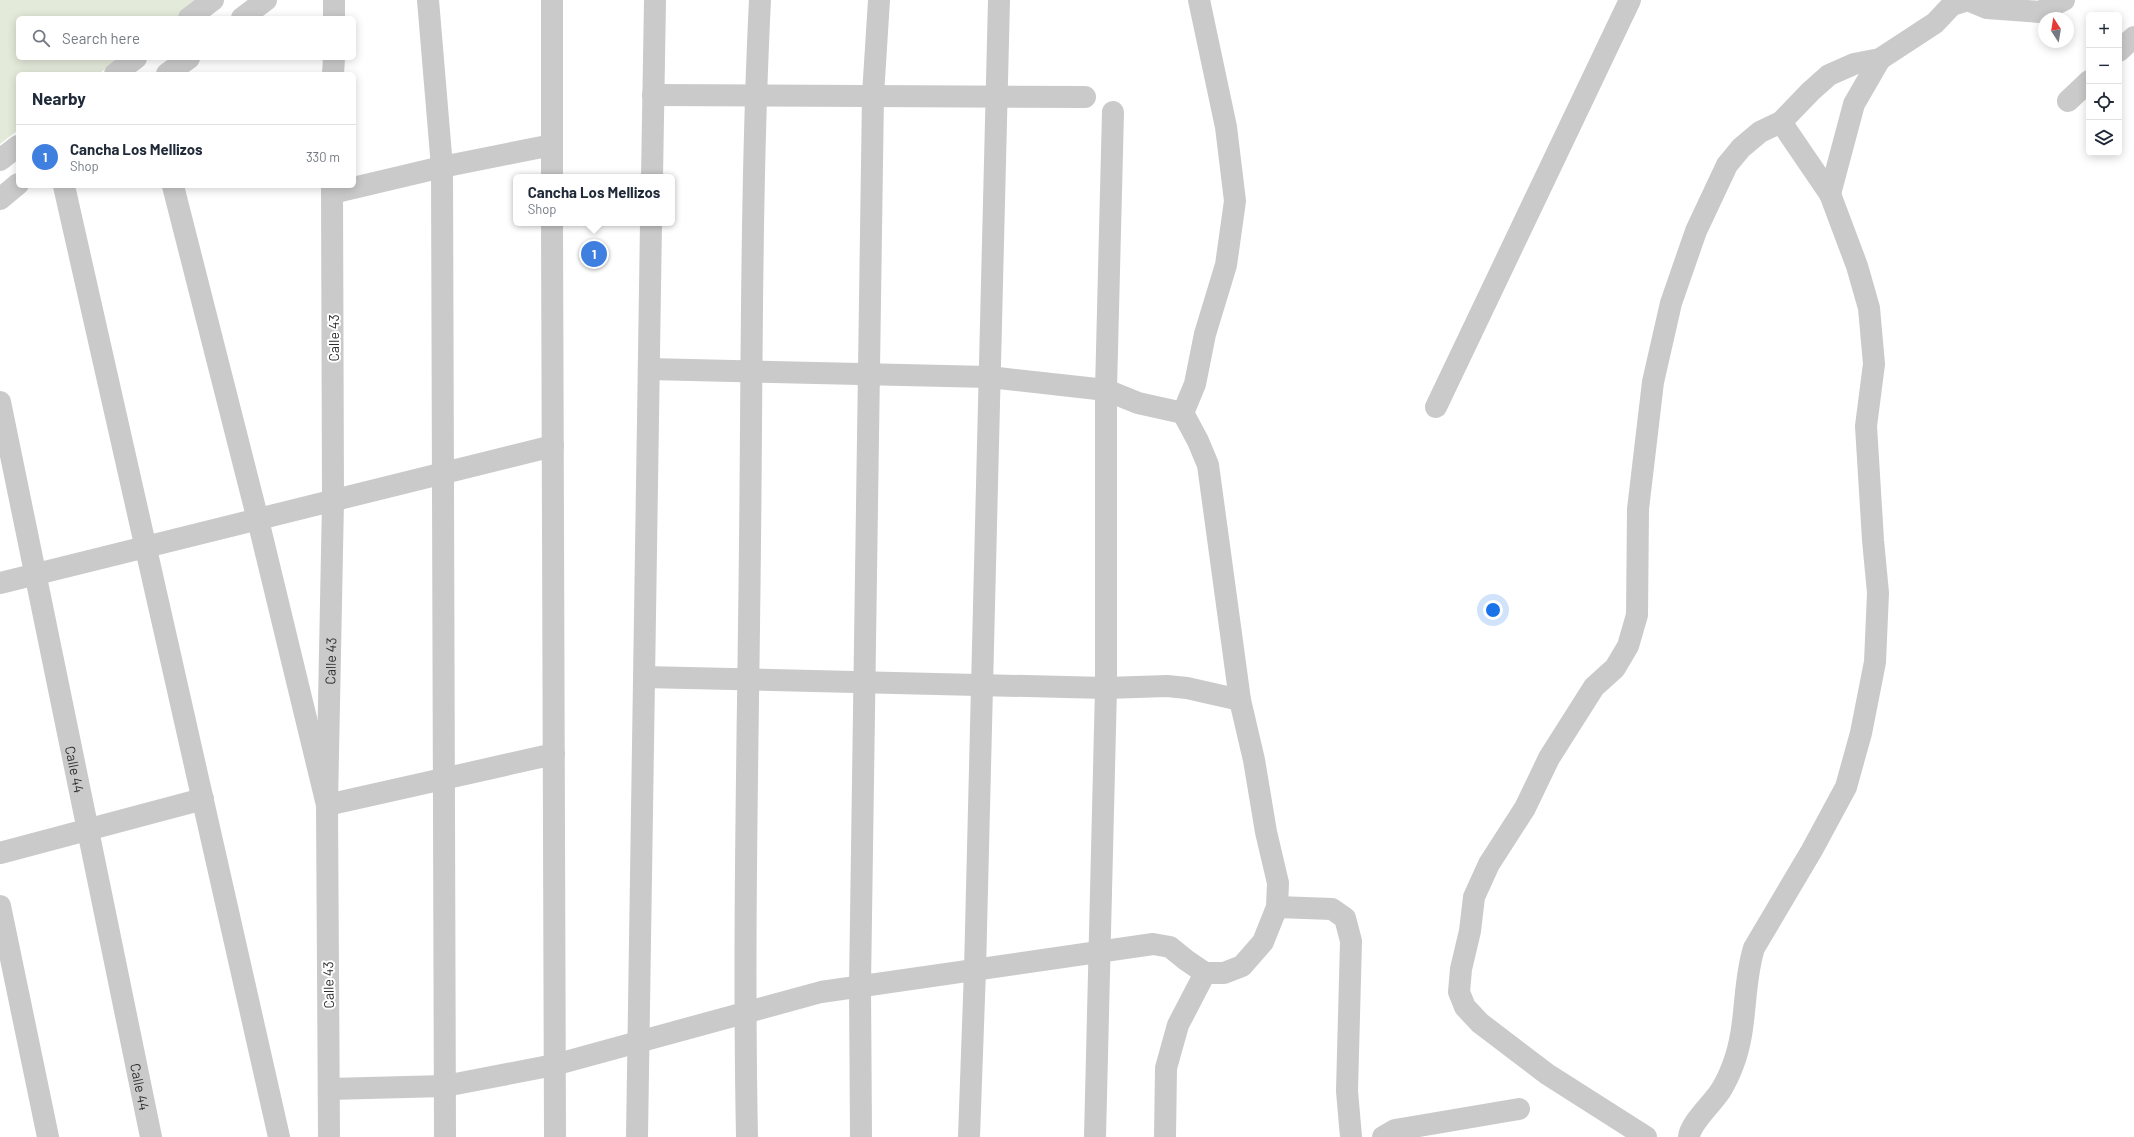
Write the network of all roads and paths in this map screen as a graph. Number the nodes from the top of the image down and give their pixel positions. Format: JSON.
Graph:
{"nodes":[{"id":1,"x":213,"y":0,"type":"edge"},
{"id":2,"x":266,"y":0,"type":"edge"},
{"id":3,"x":334,"y":0,"type":"edge"},
{"id":4,"x":428,"y":0,"type":"edge"},
{"id":5,"x":552,"y":0,"type":"edge"},
{"id":6,"x":655,"y":0,"type":"edge"},
{"id":7,"x":760,"y":0,"type":"edge"},
{"id":8,"x":879,"y":0,"type":"edge"},
{"id":9,"x":999,"y":0,"type":"edge"},
{"id":10,"x":1199,"y":0,"type":"edge"},
{"id":11,"x":1630,"y":0,"type":"edge"},
{"id":12,"x":2064,"y":0,"type":"edge"},
{"id":13,"x":192,"y":16,"type":"edge"},
{"id":14,"x":245,"y":16,"type":"edge"},
{"id":15,"x":334,"y":16,"type":"edge"},
{"id":16,"x":2134,"y":37,"type":"edge"},
{"id":17,"x":2122,"y":48,"type":"edge"},
{"id":18,"x":1880,"y":59,"type":"junction"},
{"id":19,"x":133,"y":60,"type":"edge"},
{"id":20,"x":186,"y":60,"type":"edge"},
{"id":21,"x":334,"y":60,"type":"edge"},
{"id":22,"x":118,"y":72,"type":"edge"},
{"id":23,"x":170,"y":72,"type":"edge"},
{"id":24,"x":333,"y":72,"type":"edge"},
{"id":25,"x":2086,"y":84,"type":"edge"},
{"id":26,"x":653,"y":95,"type":"junction"},
{"id":27,"x":755,"y":95,"type":"junction"},
{"id":28,"x":873,"y":95,"type":"junction"},
{"id":29,"x":996,"y":96,"type":"junction"},
{"id":30,"x":1085,"y":97,"type":"dead end"},
{"id":31,"x":2068,"y":101,"type":"dead end"},
{"id":32,"x":1113,"y":112,"type":"dead end"},
{"id":33,"x":1781,"y":122,"type":"junction"},
{"id":34,"x":552,"y":145,"type":"junction"},
{"id":35,"x":16,"y":148,"type":"edge"},
{"id":36,"x":0,"y":160,"type":"edge"},
{"id":37,"x":442,"y":167,"type":"junction"},
{"id":38,"x":552,"y":174,"type":"edge"},
{"id":39,"x":652,"y":174,"type":"edge"},
{"id":40,"x":356,"y":185,"type":"edge"},
{"id":41,"x":16,"y":186,"type":"edge"},
{"id":42,"x":64,"y":188,"type":"edge"},
{"id":43,"x":174,"y":188,"type":"edge"},
{"id":44,"x":332,"y":190,"type":"edge"},
{"id":45,"x":1830,"y":194,"type":"junction"},
{"id":46,"x":0,"y":199,"type":"edge"},
{"id":47,"x":552,"y":226,"type":"edge"},
{"id":48,"x":651,"y":226,"type":"edge"},
{"id":49,"x":649,"y":368,"type":"junction"},
{"id":50,"x":752,"y":371,"type":"junction"},
{"id":51,"x":869,"y":374,"type":"junction"},
{"id":52,"x":989,"y":377,"type":"junction"},
{"id":53,"x":1106,"y":390,"type":"junction"},
{"id":54,"x":0,"y":402,"type":"edge"},
{"id":55,"x":1436,"y":407,"type":"dead end"},
{"id":56,"x":1183,"y":413,"type":"junction"},
{"id":57,"x":553,"y":446,"type":"junction"},
{"id":58,"x":443,"y":473,"type":"junction"},
{"id":59,"x":333,"y":501,"type":"junction"},
{"id":60,"x":258,"y":520,"type":"junction"},
{"id":61,"x":146,"y":548,"type":"junction"},
{"id":62,"x":36,"y":575,"type":"junction"},
{"id":63,"x":0,"y":583,"type":"edge"},
{"id":64,"x":644,"y":677,"type":"junction"},
{"id":65,"x":748,"y":680,"type":"junction"},
{"id":66,"x":865,"y":682,"type":"junction"},
{"id":67,"x":982,"y":685,"type":"junction"},
{"id":68,"x":1106,"y":688,"type":"junction"},
{"id":69,"x":1240,"y":700,"type":"junction"},
{"id":70,"x":554,"y":754,"type":"junction"},
{"id":71,"x":443,"y":779,"type":"junction"},
{"id":72,"x":203,"y":798,"type":"junction"},
{"id":73,"x":327,"y":805,"type":"junction"},
{"id":74,"x":88,"y":829,"type":"junction"},
{"id":75,"x":0,"y":853,"type":"edge"},
{"id":76,"x":0,"y":906,"type":"edge"},
{"id":77,"x":1277,"y":907,"type":"junction"},
{"id":78,"x":1099,"y":952,"type":"junction"},
{"id":79,"x":975,"y":970,"type":"junction"},
{"id":80,"x":1205,"y":972,"type":"junction"},
{"id":81,"x":860,"y":986,"type":"junction"},
{"id":82,"x":744,"y":1013,"type":"junction"},
{"id":83,"x":638,"y":1042,"type":"junction"},
{"id":84,"x":554,"y":1064,"type":"junction"},
{"id":85,"x":445,"y":1086,"type":"junction"},
{"id":86,"x":329,"y":1089,"type":"junction"},
{"id":87,"x":1519,"y":1109,"type":"dead end"},
{"id":88,"x":48,"y":1137,"type":"edge"},
{"id":89,"x":151,"y":1137,"type":"edge"},
{"id":90,"x":279,"y":1137,"type":"edge"},
{"id":91,"x":329,"y":1137,"type":"edge"},
{"id":92,"x":445,"y":1137,"type":"edge"},
{"id":93,"x":555,"y":1137,"type":"edge"},
{"id":94,"x":637,"y":1137,"type":"edge"},
{"id":95,"x":747,"y":1137,"type":"edge"},
{"id":96,"x":861,"y":1137,"type":"edge"},
{"id":97,"x":969,"y":1137,"type":"edge"},
{"id":98,"x":1095,"y":1137,"type":"edge"},
{"id":99,"x":1164,"y":1137,"type":"edge"},
{"id":100,"x":1351,"y":1137,"type":"edge"},
{"id":101,"x":1383,"y":1137,"type":"edge"},
{"id":102,"x":1646,"y":1137,"type":"edge"},
{"id":103,"x":1689,"y":1137,"type":"edge"}],
"edges":[{"from":1,"to":13,"type":"street"},
{"from":2,"to":14,"type":"street"},
{"from":3,"to":15,"type":"street"},
{"from":4,"to":37,"type":"street"},
{"from":5,"to":34,"type":"street"},
{"from":6,"to":26,"type":"street"},
{"from":7,"to":27,"type":"street"},
{"from":8,"to":28,"type":"street"},
{"from":9,"to":29,"type":"street"},
{"from":10,"to":56,"type":"street"},
{"from":11,"to":55,"type":"street"},
{"from":12,"to":18,"type":"street"},
{"from":16,"to":17,"type":"street"},
{"from":18,"to":33,"type":"street"},
{"from":18,"to":45,"type":"street"},
{"from":19,"to":22,"type":"street"},
{"from":20,"to":23,"type":"street"},
{"from":21,"to":24,"type":"street"},
{"from":25,"to":31,"type":"street"},
{"from":26,"to":27,"type":"street"},
{"from":26,"to":39,"type":"street"},
{"from":27,"to":28,"type":"street"},
{"from":27,"to":50,"type":"street"},
{"from":28,"to":29,"type":"street"},
{"from":28,"to":51,"type":"street"},
{"from":29,"to":30,"type":"street"},
{"from":29,"to":52,"type":"street"},
{"from":32,"to":53,"type":"street"},
{"from":33,"to":45,"type":"street"},
{"from":33,"to":102,"type":"street"},
{"from":34,"to":37,"type":"street"},
{"from":34,"to":38,"type":"street"},
{"from":35,"to":36,"type":"street"},
{"from":37,"to":40,"type":"street"},
{"from":37,"to":58,"type":"street"},
{"from":41,"to":46,"type":"street"},
{"from":42,"to":61,"type":"street"},
{"from":43,"to":60,"type":"street"},
{"from":44,"to":59,"type":"street","name":"Calle 43"},
{"from":45,"to":103,"type":"street"},
{"from":47,"to":57,"type":"street"},
{"from":48,"to":49,"type":"street"},
{"from":49,"to":50,"type":"street"},
{"from":49,"to":64,"type":"street"},
{"from":50,"to":51,"type":"street"},
{"from":50,"to":65,"type":"street"},
{"from":51,"to":52,"type":"street"},
{"from":51,"to":66,"type":"street"},
{"from":52,"to":53,"type":"street"},
{"from":52,"to":67,"type":"street"},
{"from":53,"to":56,"type":"street"},
{"from":53,"to":68,"type":"street"},
{"from":54,"to":62,"type":"street","name":"Calle 44"},
{"from":56,"to":69,"type":"street"},
{"from":57,"to":58,"type":"street"},
{"from":57,"to":70,"type":"street"},
{"from":58,"to":59,"type":"street"},
{"from":58,"to":71,"type":"street"},
{"from":59,"to":60,"type":"street"},
{"from":59,"to":73,"type":"street","name":"Calle 43"},
{"from":60,"to":61,"type":"street"},
{"from":60,"to":73,"type":"street"},
{"from":61,"to":62,"type":"street"},
{"from":61,"to":72,"type":"street"},
{"from":62,"to":63,"type":"street"},
{"from":62,"to":74,"type":"street","name":"Calle 44"},
{"from":64,"to":65,"type":"street"},
{"from":64,"to":83,"type":"street"},
{"from":65,"to":66,"type":"street"},
{"from":65,"to":82,"type":"street"},
{"from":66,"to":67,"type":"street"},
{"from":66,"to":81,"type":"street"},
{"from":67,"to":68,"type":"street"},
{"from":67,"to":79,"type":"street"},
{"from":68,"to":69,"type":"street"},
{"from":68,"to":78,"type":"street"},
{"from":69,"to":77,"type":"street"},
{"from":70,"to":71,"type":"street"},
{"from":70,"to":84,"type":"street"},
{"from":71,"to":73,"type":"street"},
{"from":71,"to":85,"type":"street"},
{"from":72,"to":74,"type":"street"},
{"from":72,"to":90,"type":"street"},
{"from":73,"to":86,"type":"street","name":"Calle 43"},
{"from":74,"to":75,"type":"street"},
{"from":74,"to":89,"type":"street","name":"Calle 44"},
{"from":76,"to":88,"type":"street"},
{"from":77,"to":80,"type":"street"},
{"from":77,"to":100,"type":"street"},
{"from":78,"to":79,"type":"street"},
{"from":78,"to":80,"type":"street"},
{"from":78,"to":98,"type":"street"},
{"from":79,"to":81,"type":"street"},
{"from":79,"to":97,"type":"street"},
{"from":80,"to":99,"type":"street"},
{"from":81,"to":82,"type":"street"},
{"from":81,"to":96,"type":"street"},
{"from":82,"to":83,"type":"street"},
{"from":82,"to":95,"type":"street"},
{"from":83,"to":84,"type":"street"},
{"from":83,"to":94,"type":"street"},
{"from":84,"to":85,"type":"street"},
{"from":84,"to":93,"type":"street"},
{"from":85,"to":86,"type":"street"},
{"from":85,"to":92,"type":"street"},
{"from":86,"to":91,"type":"street","name":"Calle 43"},
{"from":87,"to":101,"type":"street"}]}
